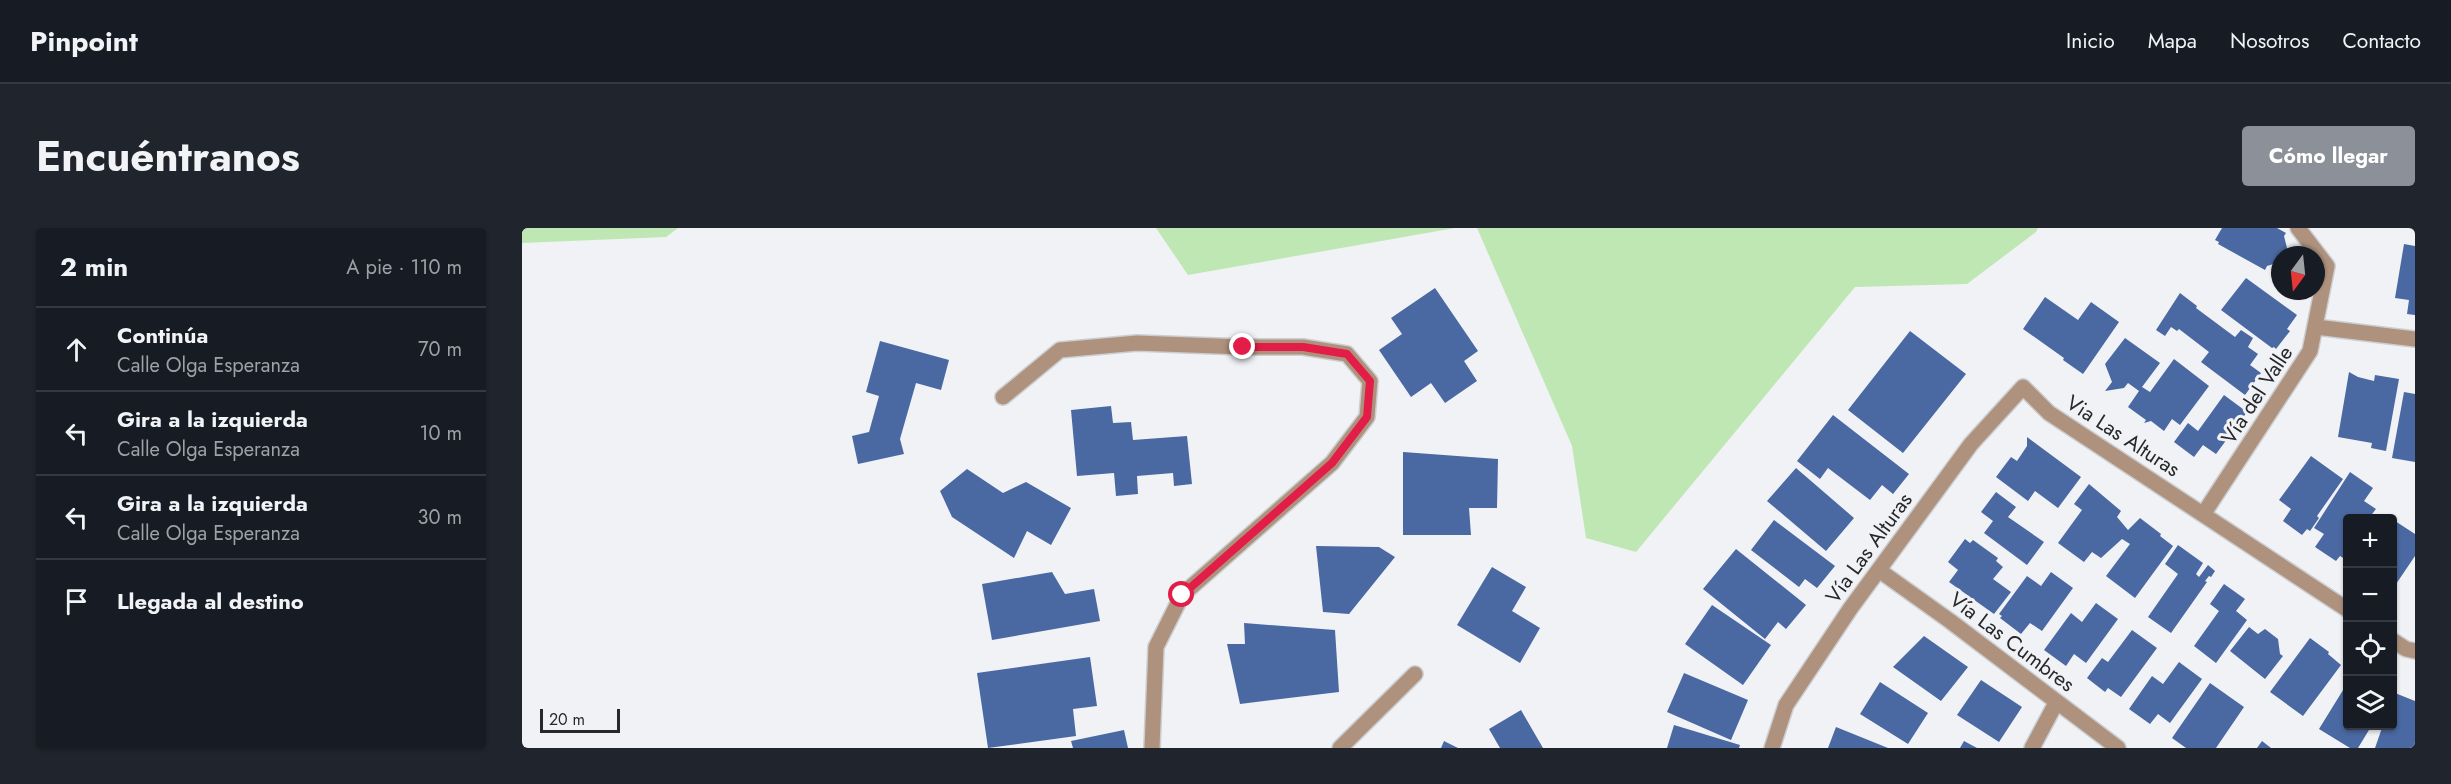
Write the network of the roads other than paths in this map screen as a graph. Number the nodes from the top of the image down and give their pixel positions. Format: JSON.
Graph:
{"nodes":[{"id":1,"x":2298,"y":228,"type":"edge"},
{"id":2,"x":2316,"y":327,"type":"junction"},
{"id":3,"x":2415,"y":339,"type":"edge"},
{"id":4,"x":2023,"y":387,"type":"joint"},
{"id":5,"x":1003,"y":397,"type":"dead end"},
{"id":6,"x":2204,"y":513,"type":"junction"},
{"id":7,"x":1880,"y":571,"type":"junction"},
{"id":8,"x":2343,"y":607,"type":"edge"},
{"id":9,"x":2397,"y":643,"type":"edge"},
{"id":10,"x":2415,"y":651,"type":"edge"},
{"id":11,"x":1415,"y":674,"type":"dead end"},
{"id":12,"x":2056,"y":703,"type":"junction"},
{"id":13,"x":1152,"y":748,"type":"edge"},
{"id":14,"x":1340,"y":748,"type":"edge"},
{"id":15,"x":1772,"y":748,"type":"edge"},
{"id":16,"x":2032,"y":748,"type":"edge"},
{"id":17,"x":2118,"y":748,"type":"edge"}],
"edges":[{"from":1,"to":2,"type":"street","name":"Vía del Valle"},
{"from":2,"to":3,"type":"street"},
{"from":2,"to":6,"type":"street","name":"Vía del Valle"},
{"from":4,"to":6,"type":"street","name":"Via Las Alturas"},
{"from":4,"to":7,"type":"street","name":"Vía Las Alturas"},
{"from":5,"to":13,"type":"street"},
{"from":6,"to":8,"type":"street","name":"Via Las Alturas"},
{"from":7,"to":12,"type":"street","name":"Vía Las Cumbres"},
{"from":7,"to":15,"type":"street","name":"Vía Las Alturas"},
{"from":9,"to":10,"type":"street"},
{"from":11,"to":14,"type":"street"},
{"from":12,"to":16,"type":"street"},
{"from":12,"to":17,"type":"street","name":"Vía Las Cumbres"}]}
